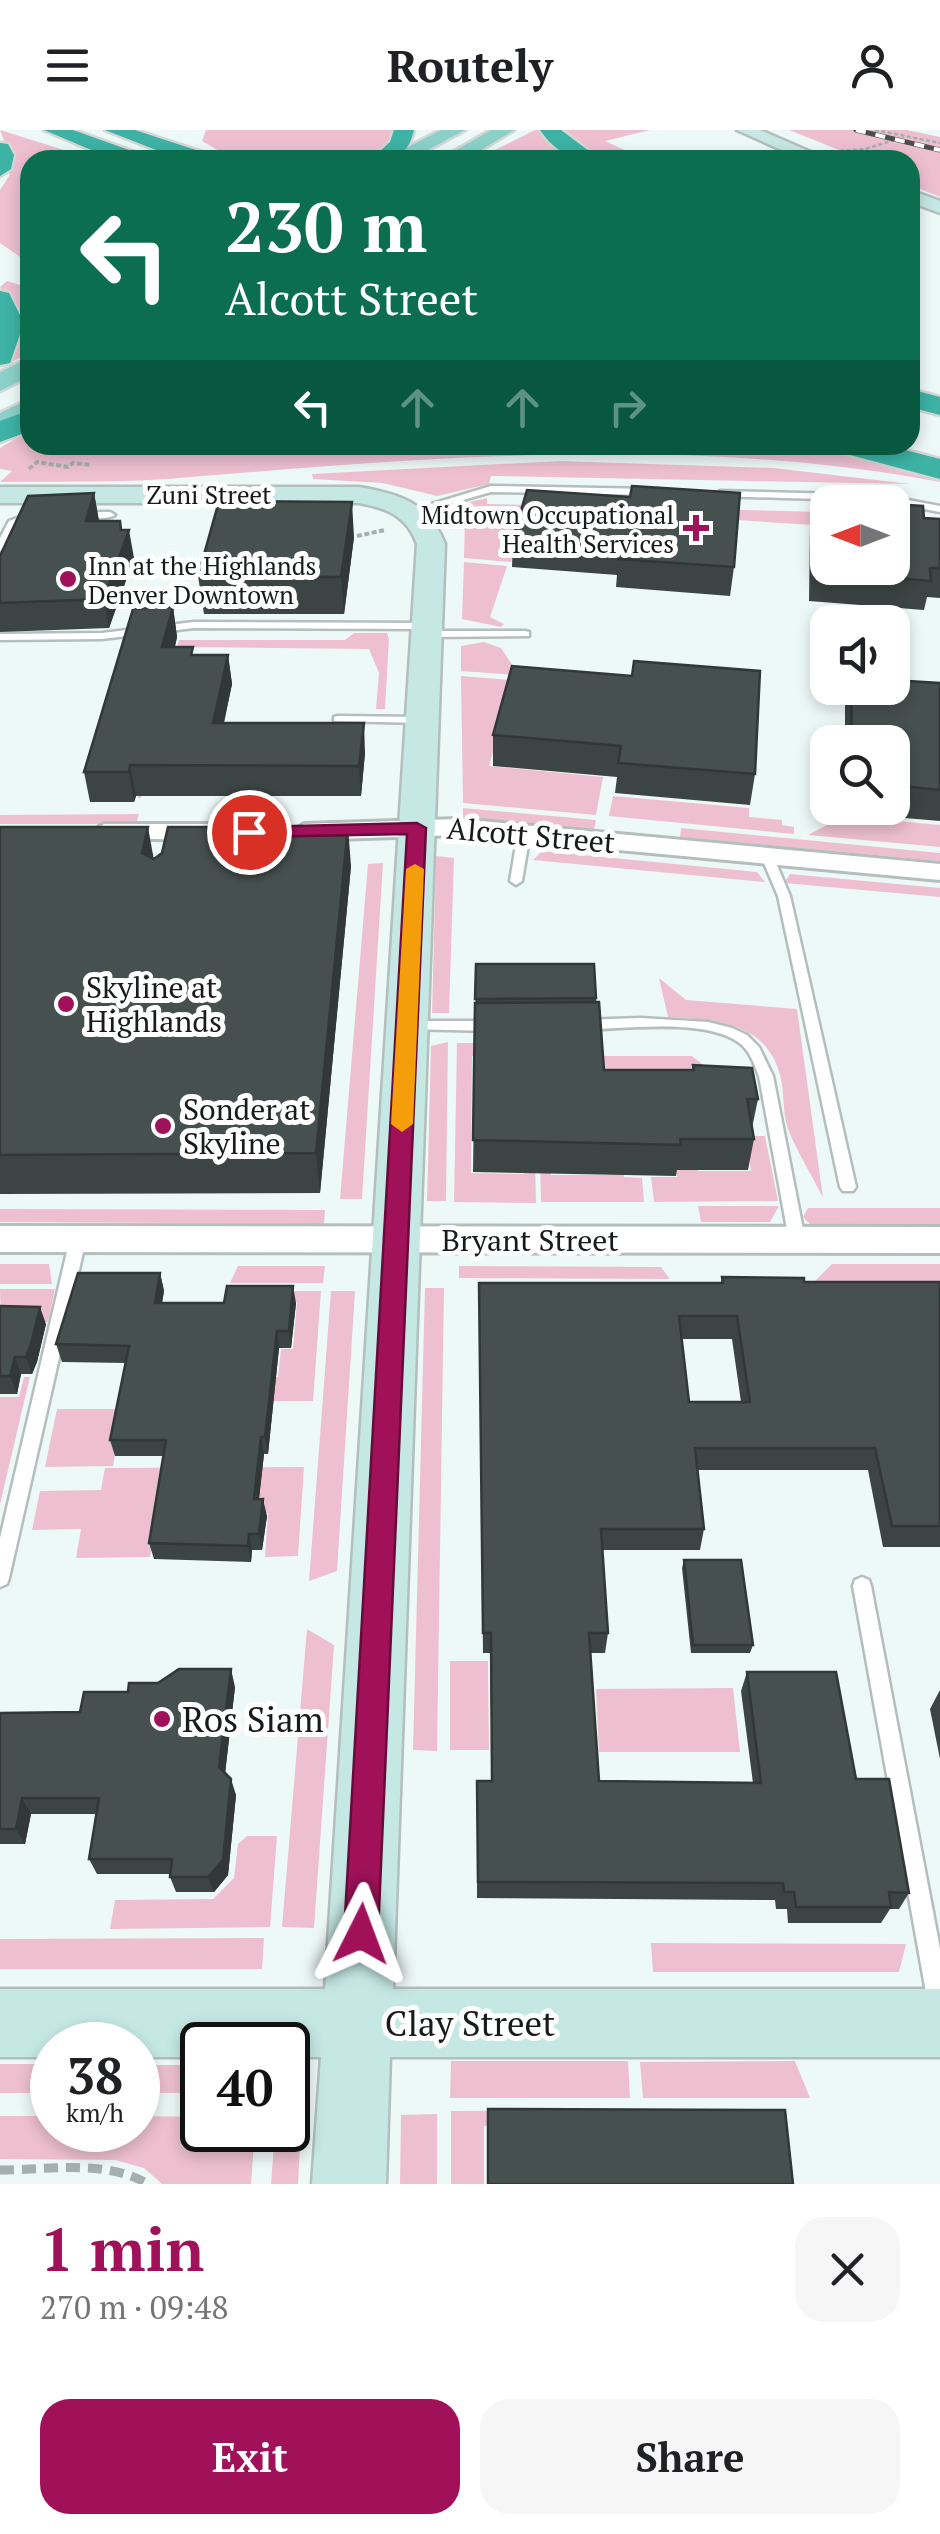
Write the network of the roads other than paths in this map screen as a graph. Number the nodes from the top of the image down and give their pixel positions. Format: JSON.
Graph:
{"nodes":[{"id":1,"x":54,"y":130,"type":"edge"},
{"id":2,"x":114,"y":130,"type":"edge"},
{"id":3,"x":456,"y":130,"type":"edge"},
{"id":4,"x":506,"y":130,"type":"edge"},
{"id":5,"x":550,"y":130,"type":"edge"},
{"id":6,"x":745,"y":130,"type":"edge"},
{"id":7,"x":196,"y":133,"type":"dead end"},
{"id":8,"x":0,"y":149,"type":"edge"},
{"id":9,"x":108,"y":150,"type":"edge"},
{"id":10,"x":173,"y":150,"type":"edge"},
{"id":11,"x":206,"y":150,"type":"edge"},
{"id":12,"x":415,"y":150,"type":"edge"},
{"id":13,"x":468,"y":150,"type":"edge"},
{"id":14,"x":573,"y":150,"type":"edge"},
{"id":15,"x":803,"y":150,"type":"edge"},
{"id":16,"x":0,"y":169,"type":"edge"},
{"id":17,"x":0,"y":300,"type":"edge"},
{"id":18,"x":0,"y":357,"type":"edge"},
{"id":19,"x":885,"y":455,"type":"edge"},
{"id":20,"x":940,"y":469,"type":"edge"},
{"id":21,"x":668,"y":492,"type":"edge"},
{"id":22,"x":706,"y":494,"type":"edge"},
{"id":23,"x":0,"y":495,"type":"edge"},
{"id":24,"x":940,"y":510,"type":"edge"},
{"id":25,"x":44,"y":514,"type":"edge"},
{"id":26,"x":71,"y":514,"type":"edge"},
{"id":27,"x":110,"y":516,"type":"edge"},
{"id":28,"x":405,"y":520,"type":"junction"},
{"id":29,"x":0,"y":548,"type":"edge"},
{"id":30,"x":427,"y":630,"type":"junction"},
{"id":31,"x":525,"y":634,"type":"dead end"},
{"id":32,"x":0,"y":636,"type":"edge"},
{"id":33,"x":338,"y":719,"type":"edge"},
{"id":34,"x":422,"y":720,"type":"junction"},
{"id":35,"x":417,"y":828,"type":"junction"},
{"id":36,"x":70,"y":832,"type":"edge"},
{"id":37,"x":229,"y":832,"type":"edge"},
{"id":38,"x":287,"y":832,"type":"edge"},
{"id":39,"x":524,"y":833,"type":"junction"},
{"id":40,"x":767,"y":856,"type":"junction"},
{"id":41,"x":940,"y":872,"type":"edge"},
{"id":42,"x":516,"y":881,"type":"dead end"},
{"id":43,"x":570,"y":1025,"type":"edge"},
{"id":44,"x":406,"y":1026,"type":"junction"},
{"id":45,"x":512,"y":1026,"type":"edge"},
{"id":46,"x":848,"y":1188,"type":"dead end"},
{"id":47,"x":0,"y":1239,"type":"edge"},
{"id":48,"x":78,"y":1239,"type":"junction"},
{"id":49,"x":396,"y":1240,"type":"junction"},
{"id":50,"x":796,"y":1240,"type":"junction"},
{"id":51,"x":940,"y":1240,"type":"edge"},
{"id":52,"x":1,"y":1566,"type":"edge"},
{"id":53,"x":862,"y":1586,"type":"dead end"},
{"id":54,"x":940,"y":2009,"type":"edge"},
{"id":55,"x":0,"y":2023,"type":"edge"},
{"id":56,"x":356,"y":2023,"type":"junction"},
{"id":57,"x":940,"y":2023,"type":"edge"},
{"id":58,"x":349,"y":2184,"type":"edge"}],
"edges":[{"from":1,"to":9,"type":"highway"},
{"from":2,"to":10,"type":"highway"},
{"from":3,"to":12,"type":"main road"},
{"from":4,"to":13,"type":"main road"},
{"from":5,"to":14,"type":"highway"},
{"from":6,"to":15,"type":"street"},
{"from":7,"to":11,"type":"highway"},
{"from":8,"to":16,"type":"highway"},
{"from":17,"to":18,"type":"highway"},
{"from":19,"to":20,"type":"highway"},
{"from":21,"to":28,"type":"lane"},
{"from":22,"to":24,"type":"lane"},
{"from":23,"to":28,"type":"street","name":"Zuni Street"},
{"from":25,"to":29,"type":"lane"},
{"from":26,"to":27,"type":"lane"},
{"from":28,"to":30,"type":"street"},
{"from":30,"to":31,"type":"lane"},
{"from":30,"to":32,"type":"lane"},
{"from":30,"to":34,"type":"street"},
{"from":33,"to":34,"type":"lane"},
{"from":34,"to":35,"type":"street"},
{"from":35,"to":38,"type":"street","name":"Alcott Street"},
{"from":35,"to":39,"type":"street","name":"Alcott Street"},
{"from":35,"to":44,"type":"street"},
{"from":36,"to":37,"type":"street"},
{"from":39,"to":40,"type":"street","name":"Alcott Street"},
{"from":39,"to":42,"type":"lane"},
{"from":40,"to":41,"type":"street","name":"Alcott Street"},
{"from":40,"to":46,"type":"lane"},
{"from":43,"to":50,"type":"lane"},
{"from":44,"to":45,"type":"lane"},
{"from":44,"to":49,"type":"street"},
{"from":47,"to":48,"type":"street","name":"Bryant Street"},
{"from":48,"to":49,"type":"street","name":"Bryant Street"},
{"from":48,"to":52,"type":"lane"},
{"from":49,"to":50,"type":"street","name":"Bryant Street"},
{"from":49,"to":56,"type":"street"},
{"from":50,"to":51,"type":"street","name":"Bryant Street"},
{"from":53,"to":54,"type":"lane"},
{"from":55,"to":56,"type":"street","name":"Clay Street"},
{"from":56,"to":57,"type":"street","name":"Clay Street"},
{"from":56,"to":58,"type":"street"}]}
